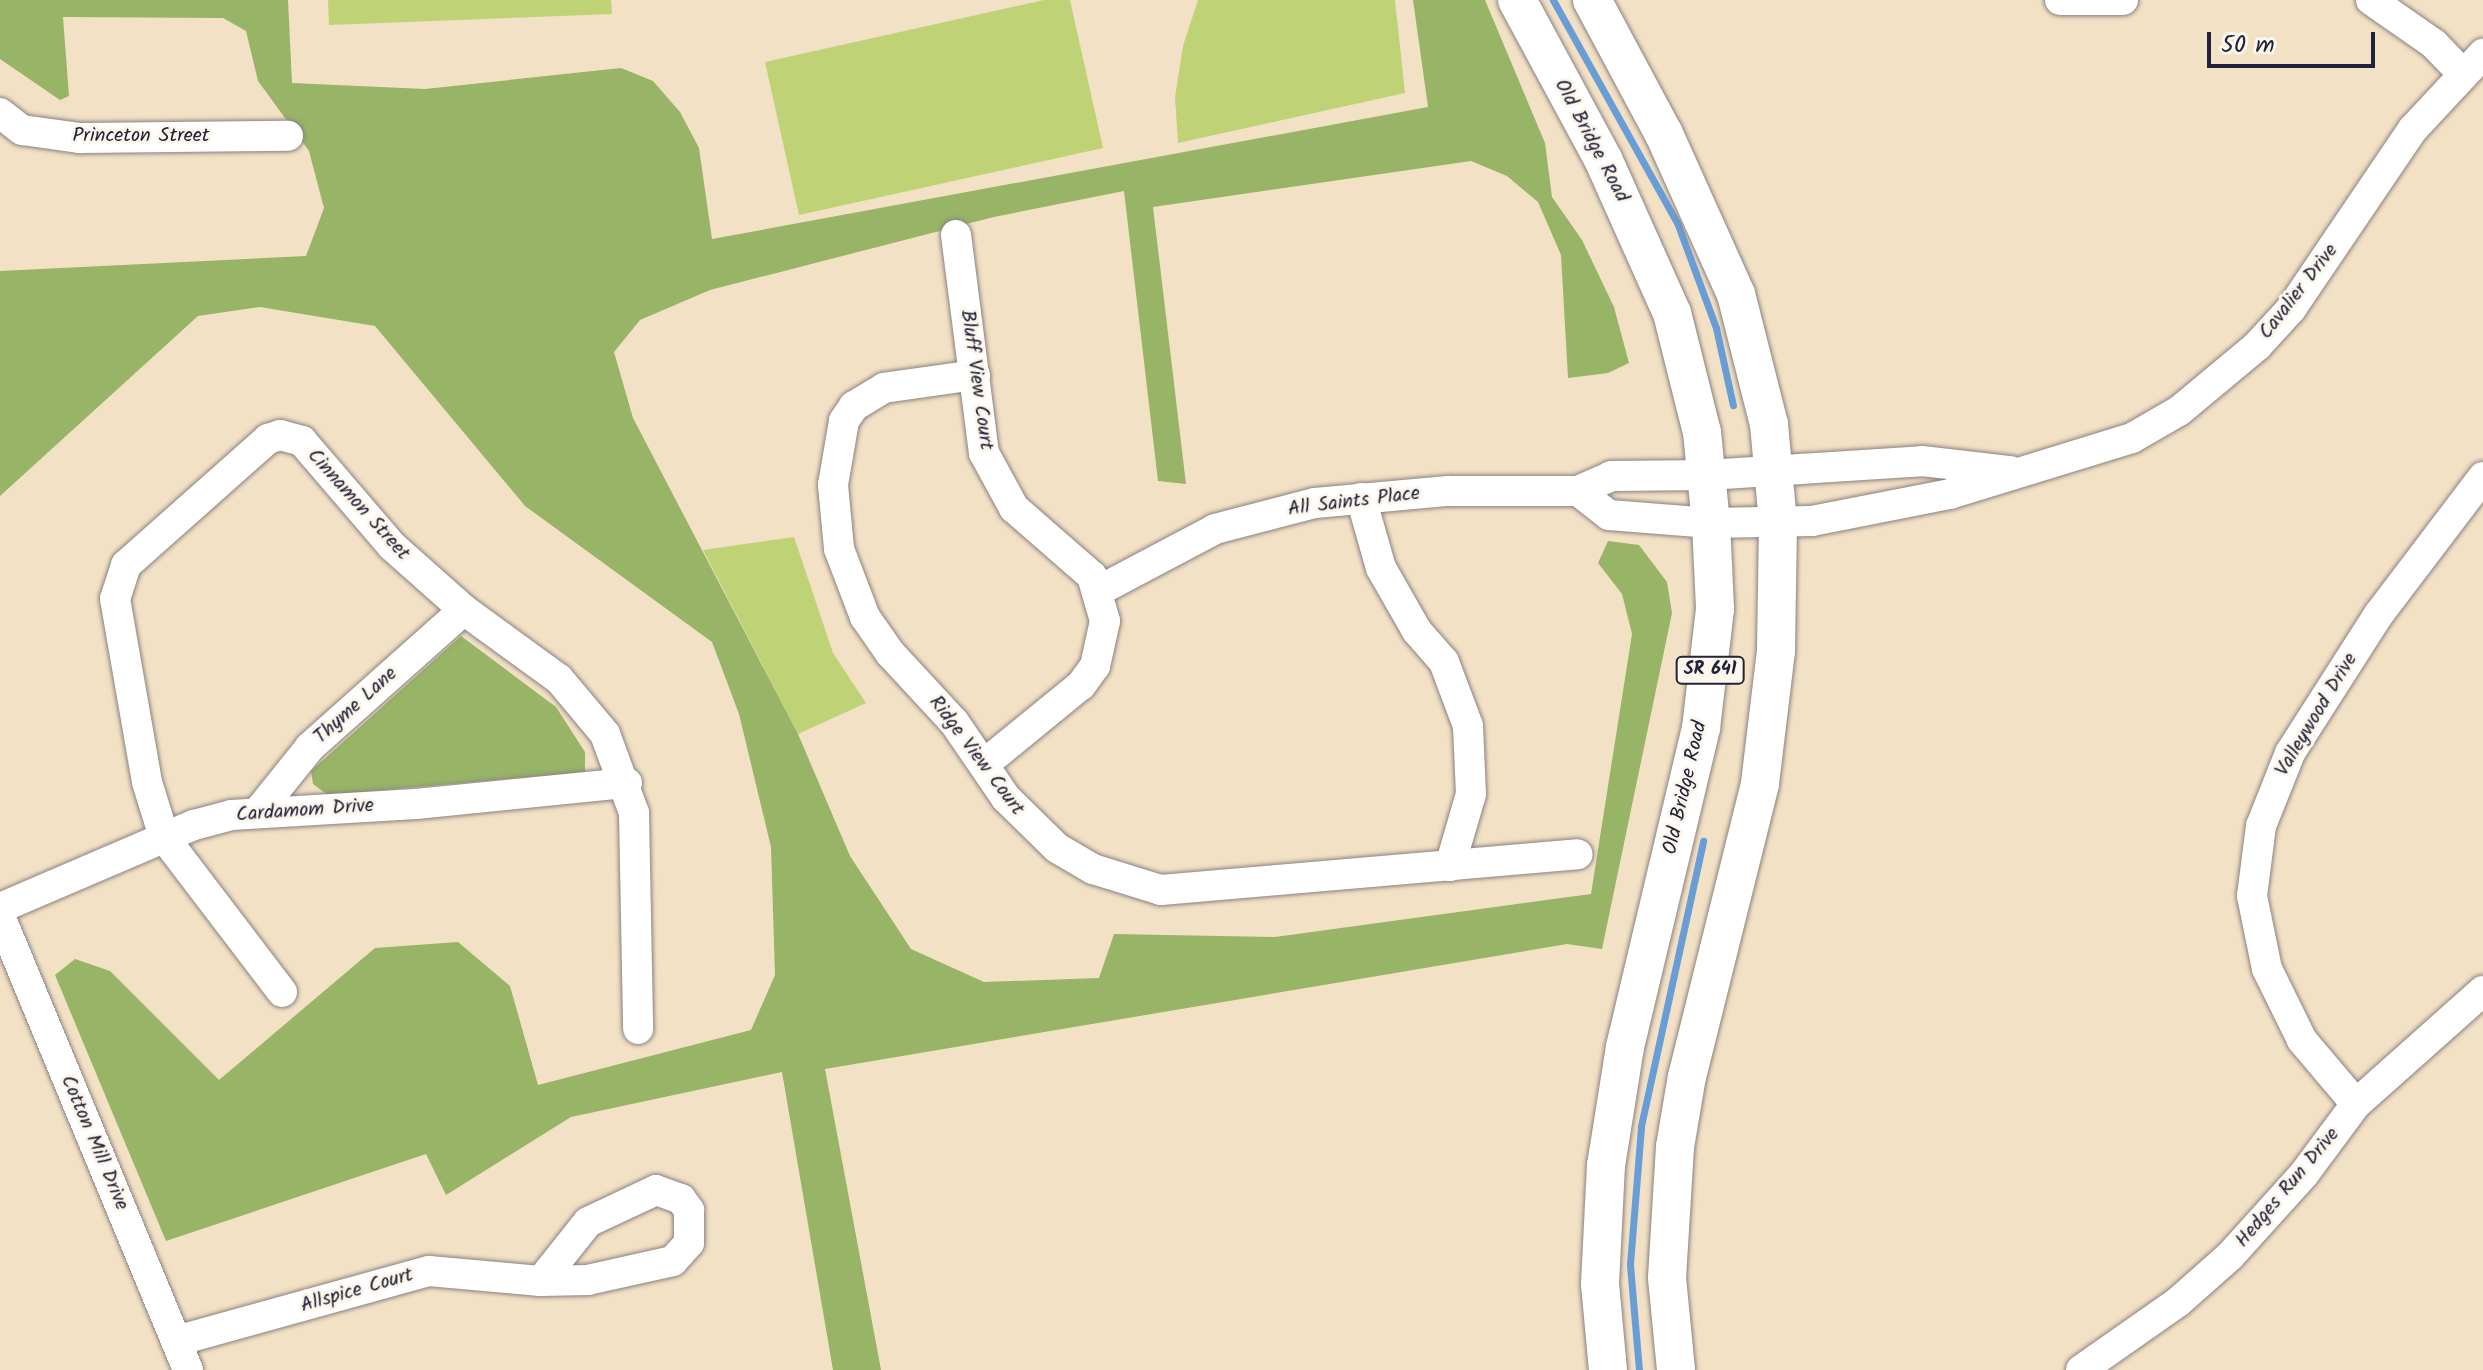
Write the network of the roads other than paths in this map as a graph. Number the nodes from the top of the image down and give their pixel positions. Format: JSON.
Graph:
{"nodes":[{"id":1,"x":1517,"y":0,"type":"edge"},
{"id":2,"x":1592,"y":0,"type":"edge"},
{"id":3,"x":2060,"y":0,"type":"edge"},
{"id":4,"x":2123,"y":0,"type":"edge"},
{"id":5,"x":2371,"y":0,"type":"edge"},
{"id":6,"x":2473,"y":63,"type":"edge"},
{"id":7,"x":0,"y":113,"type":"edge"},
{"id":8,"x":288,"y":136,"type":"dead end"},
{"id":9,"x":956,"y":235,"type":"dead end"},
{"id":10,"x":975,"y":375,"type":"junction"},
{"id":11,"x":1774,"y":470,"type":"junction"},
{"id":12,"x":2011,"y":471,"type":"junction"},
{"id":13,"x":1708,"y":475,"type":"junction"},
{"id":14,"x":2483,"y":477,"type":"edge"},
{"id":15,"x":1578,"y":491,"type":"junction"},
{"id":16,"x":1361,"y":498,"type":"junction"},
{"id":17,"x":1711,"y":523,"type":"junction"},
{"id":18,"x":1778,"y":523,"type":"junction"},
{"id":19,"x":1100,"y":590,"type":"junction"},
{"id":20,"x":464,"y":610,"type":"junction"},
{"id":21,"x":984,"y":764,"type":"junction"},
{"id":22,"x":627,"y":783,"type":"junction"},
{"id":23,"x":258,"y":812,"type":"junction"},
{"id":24,"x":164,"y":837,"type":"junction"},
{"id":25,"x":1577,"y":854,"type":"dead end"},
{"id":26,"x":1450,"y":866,"type":"junction"},
{"id":27,"x":0,"y":908,"type":"edge"},
{"id":28,"x":0,"y":916,"type":"edge"},
{"id":29,"x":2483,"y":991,"type":"edge"},
{"id":30,"x":282,"y":992,"type":"dead end"},
{"id":31,"x":638,"y":1029,"type":"dead end"},
{"id":32,"x":2356,"y":1104,"type":"junction"},
{"id":33,"x":541,"y":1281,"type":"junction"},
{"id":34,"x":176,"y":1341,"type":"junction"},
{"id":35,"x":2087,"y":1369,"type":"edge"},
{"id":36,"x":188,"y":1370,"type":"edge"},
{"id":37,"x":1608,"y":1370,"type":"edge"},
{"id":38,"x":1676,"y":1370,"type":"edge"}],
"edges":[{"from":1,"to":13,"type":"main road","name":"Old Bridge Road","number":"SR 641"},
{"from":2,"to":11,"type":"main road","number":"SR 641"},
{"from":3,"to":4,"type":"street"},
{"from":5,"to":6,"type":"street"},
{"from":6,"to":12,"type":"street","name":"Cavalier Drive"},
{"from":7,"to":8,"type":"street","name":"Princeton Street"},
{"from":9,"to":10,"type":"street","name":"Bluff View Court"},
{"from":10,"to":19,"type":"street","name":"Bluff View Court"},
{"from":10,"to":21,"type":"street","name":"Ridge View Court"},
{"from":11,"to":12,"type":"street","name":"Cavalier Drive"},
{"from":11,"to":13,"type":"street","name":"Cavalier Drive"},
{"from":11,"to":18,"type":"main road","number":"SR 641"},
{"from":12,"to":18,"type":"street","name":"Cavalier Drive"},
{"from":13,"to":15,"type":"street","name":"All Saints Place"},
{"from":13,"to":17,"type":"main road","name":"Old Bridge Road","number":"SR 641"},
{"from":14,"to":32,"type":"street","name":"Valleywood Drive"},
{"from":15,"to":16,"type":"street","name":"All Saints Place"},
{"from":15,"to":17,"type":"street"},
{"from":16,"to":19,"type":"street","name":"All Saints Place"},
{"from":16,"to":26,"type":"street"},
{"from":17,"to":18,"type":"street","name":"Cavalier Drive"},
{"from":17,"to":37,"type":"main road","name":"Old Bridge Road","number":"SR 641"},
{"from":18,"to":38,"type":"main road","number":"SR 641"},
{"from":19,"to":21,"type":"street"},
{"from":20,"to":22,"type":"street","name":"Cinnamon Street"},
{"from":20,"to":23,"type":"street","name":"Thyme Lane"},
{"from":20,"to":24,"type":"street","name":"Cinnamon Street"},
{"from":21,"to":26,"type":"street","name":"Ridge View Court"},
{"from":22,"to":23,"type":"street","name":"Cardamom Drive"},
{"from":22,"to":31,"type":"street","name":"Cinnamon Street"},
{"from":23,"to":24,"type":"street","name":"Cardamom Drive"},
{"from":24,"to":27,"type":"street","name":"Cardamom Drive"},
{"from":24,"to":30,"type":"street","name":"Cinnamon Street"},
{"from":25,"to":26,"type":"street","name":"Ridge View Court"},
{"from":28,"to":34,"type":"street","name":"Cotton Mill Drive"},
{"from":29,"to":32,"type":"street","name":"Hedges Run Drive"},
{"from":32,"to":35,"type":"street","name":"Hedges Run Drive"},
{"from":33,"to":33,"type":"street","name":"Allspice Court"},
{"from":33,"to":34,"type":"street","name":"Allspice Court"},
{"from":34,"to":36,"type":"street","name":"Cotton Mill Drive"}]}
